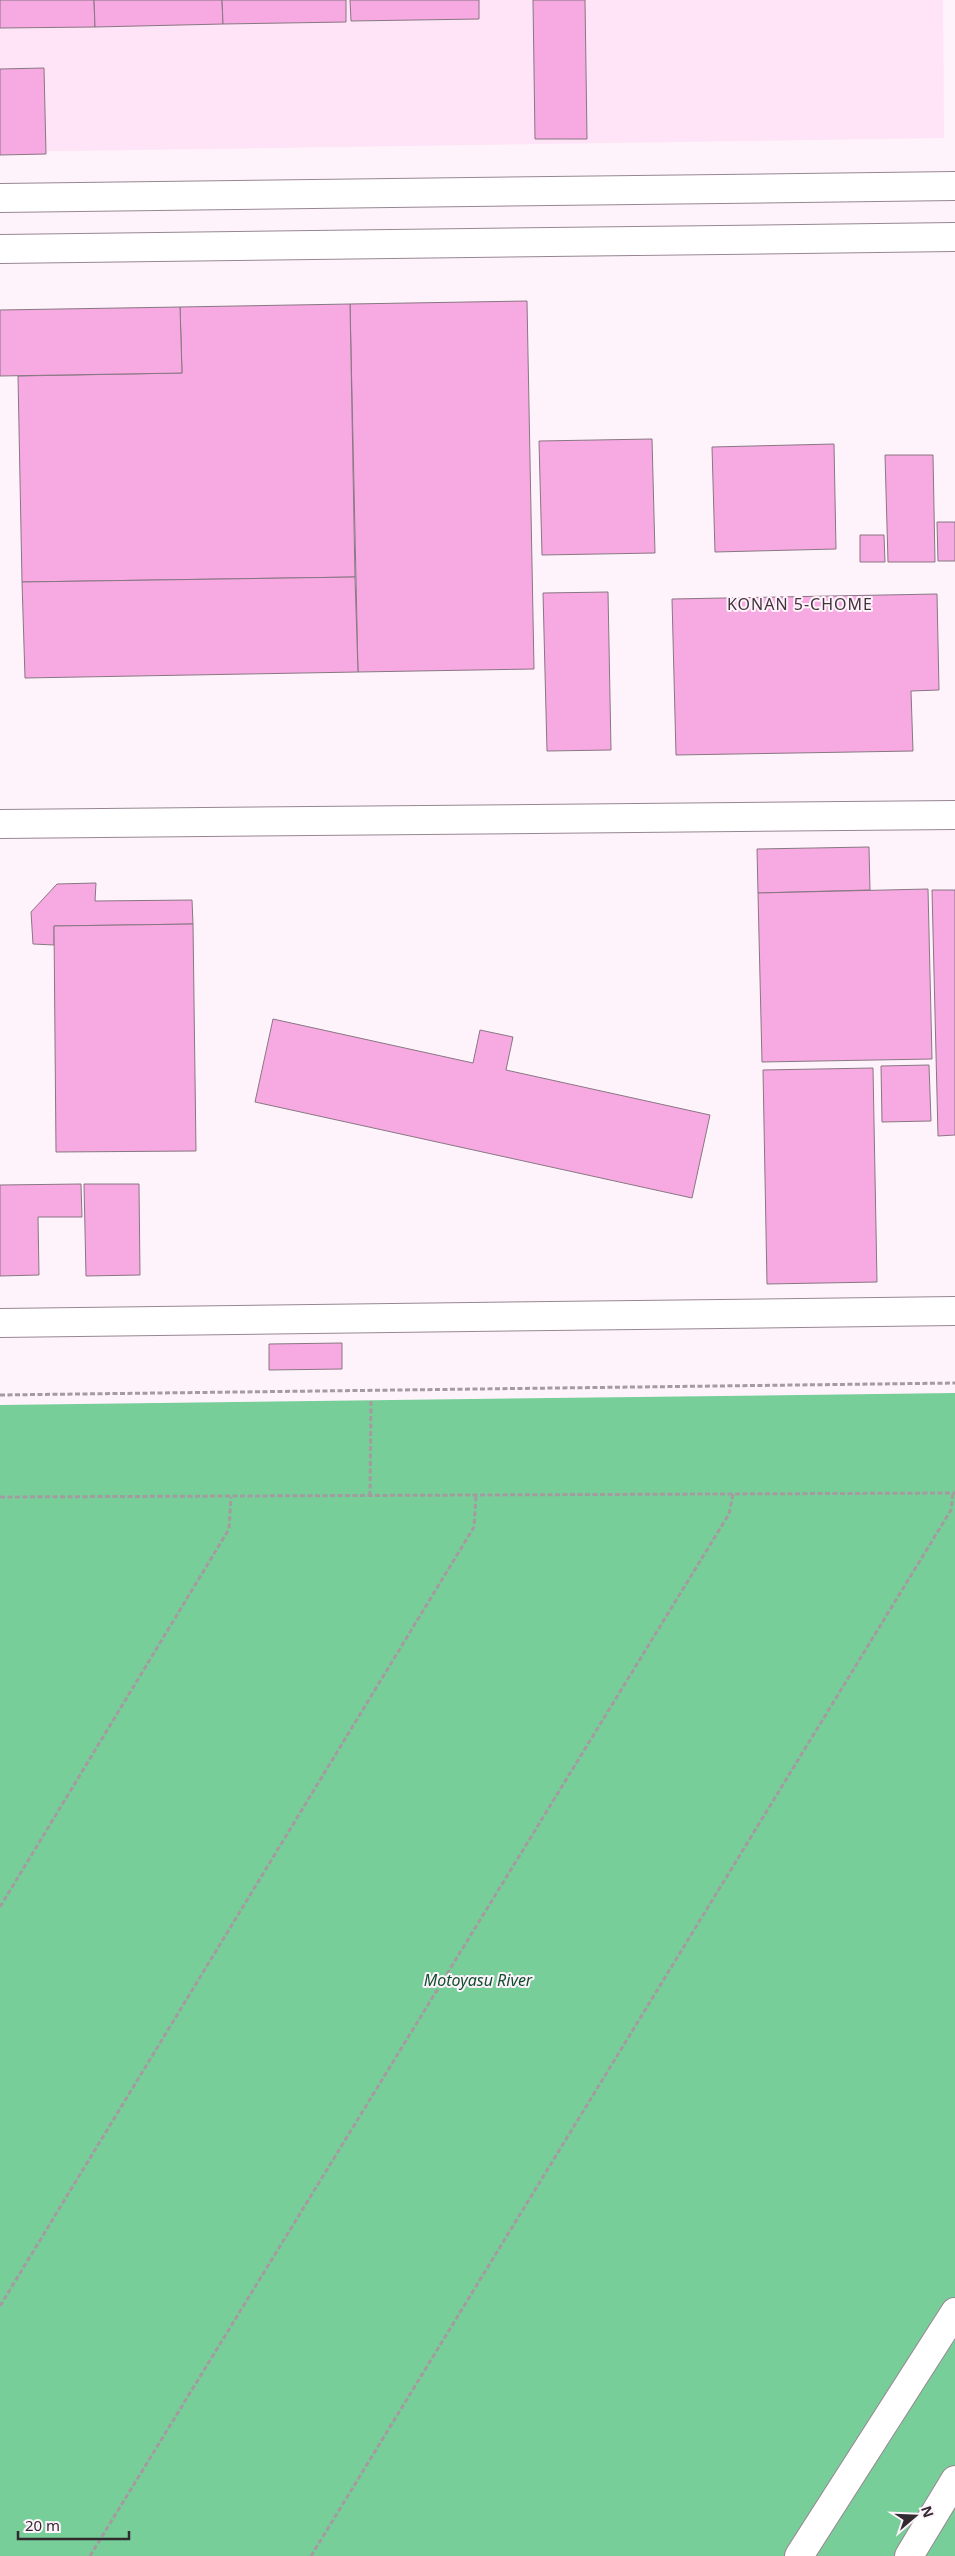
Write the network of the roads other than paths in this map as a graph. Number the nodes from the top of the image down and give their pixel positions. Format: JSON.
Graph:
{"nodes":[{"id":1,"x":955,"y":186,"type":"edge"},
{"id":2,"x":0,"y":198,"type":"edge"},
{"id":3,"x":955,"y":237,"type":"edge"},
{"id":4,"x":0,"y":249,"type":"edge"},
{"id":5,"x":955,"y":814,"type":"edge"},
{"id":6,"x":0,"y":824,"type":"edge"},
{"id":7,"x":955,"y":1311,"type":"edge"},
{"id":8,"x":0,"y":1323,"type":"edge"},
{"id":9,"x":955,"y":2312,"type":"edge"},
{"id":10,"x":955,"y":2480,"type":"edge"},
{"id":11,"x":799,"y":2556,"type":"edge"},
{"id":12,"x":909,"y":2556,"type":"edge"}],
"edges":[{"from":1,"to":2,"type":"main road"},
{"from":3,"to":4,"type":"main road"},
{"from":5,"to":6,"type":"main road"},
{"from":7,"to":8,"type":"main road"},
{"from":9,"to":11,"type":"main road"},
{"from":10,"to":12,"type":"main road"}]}
